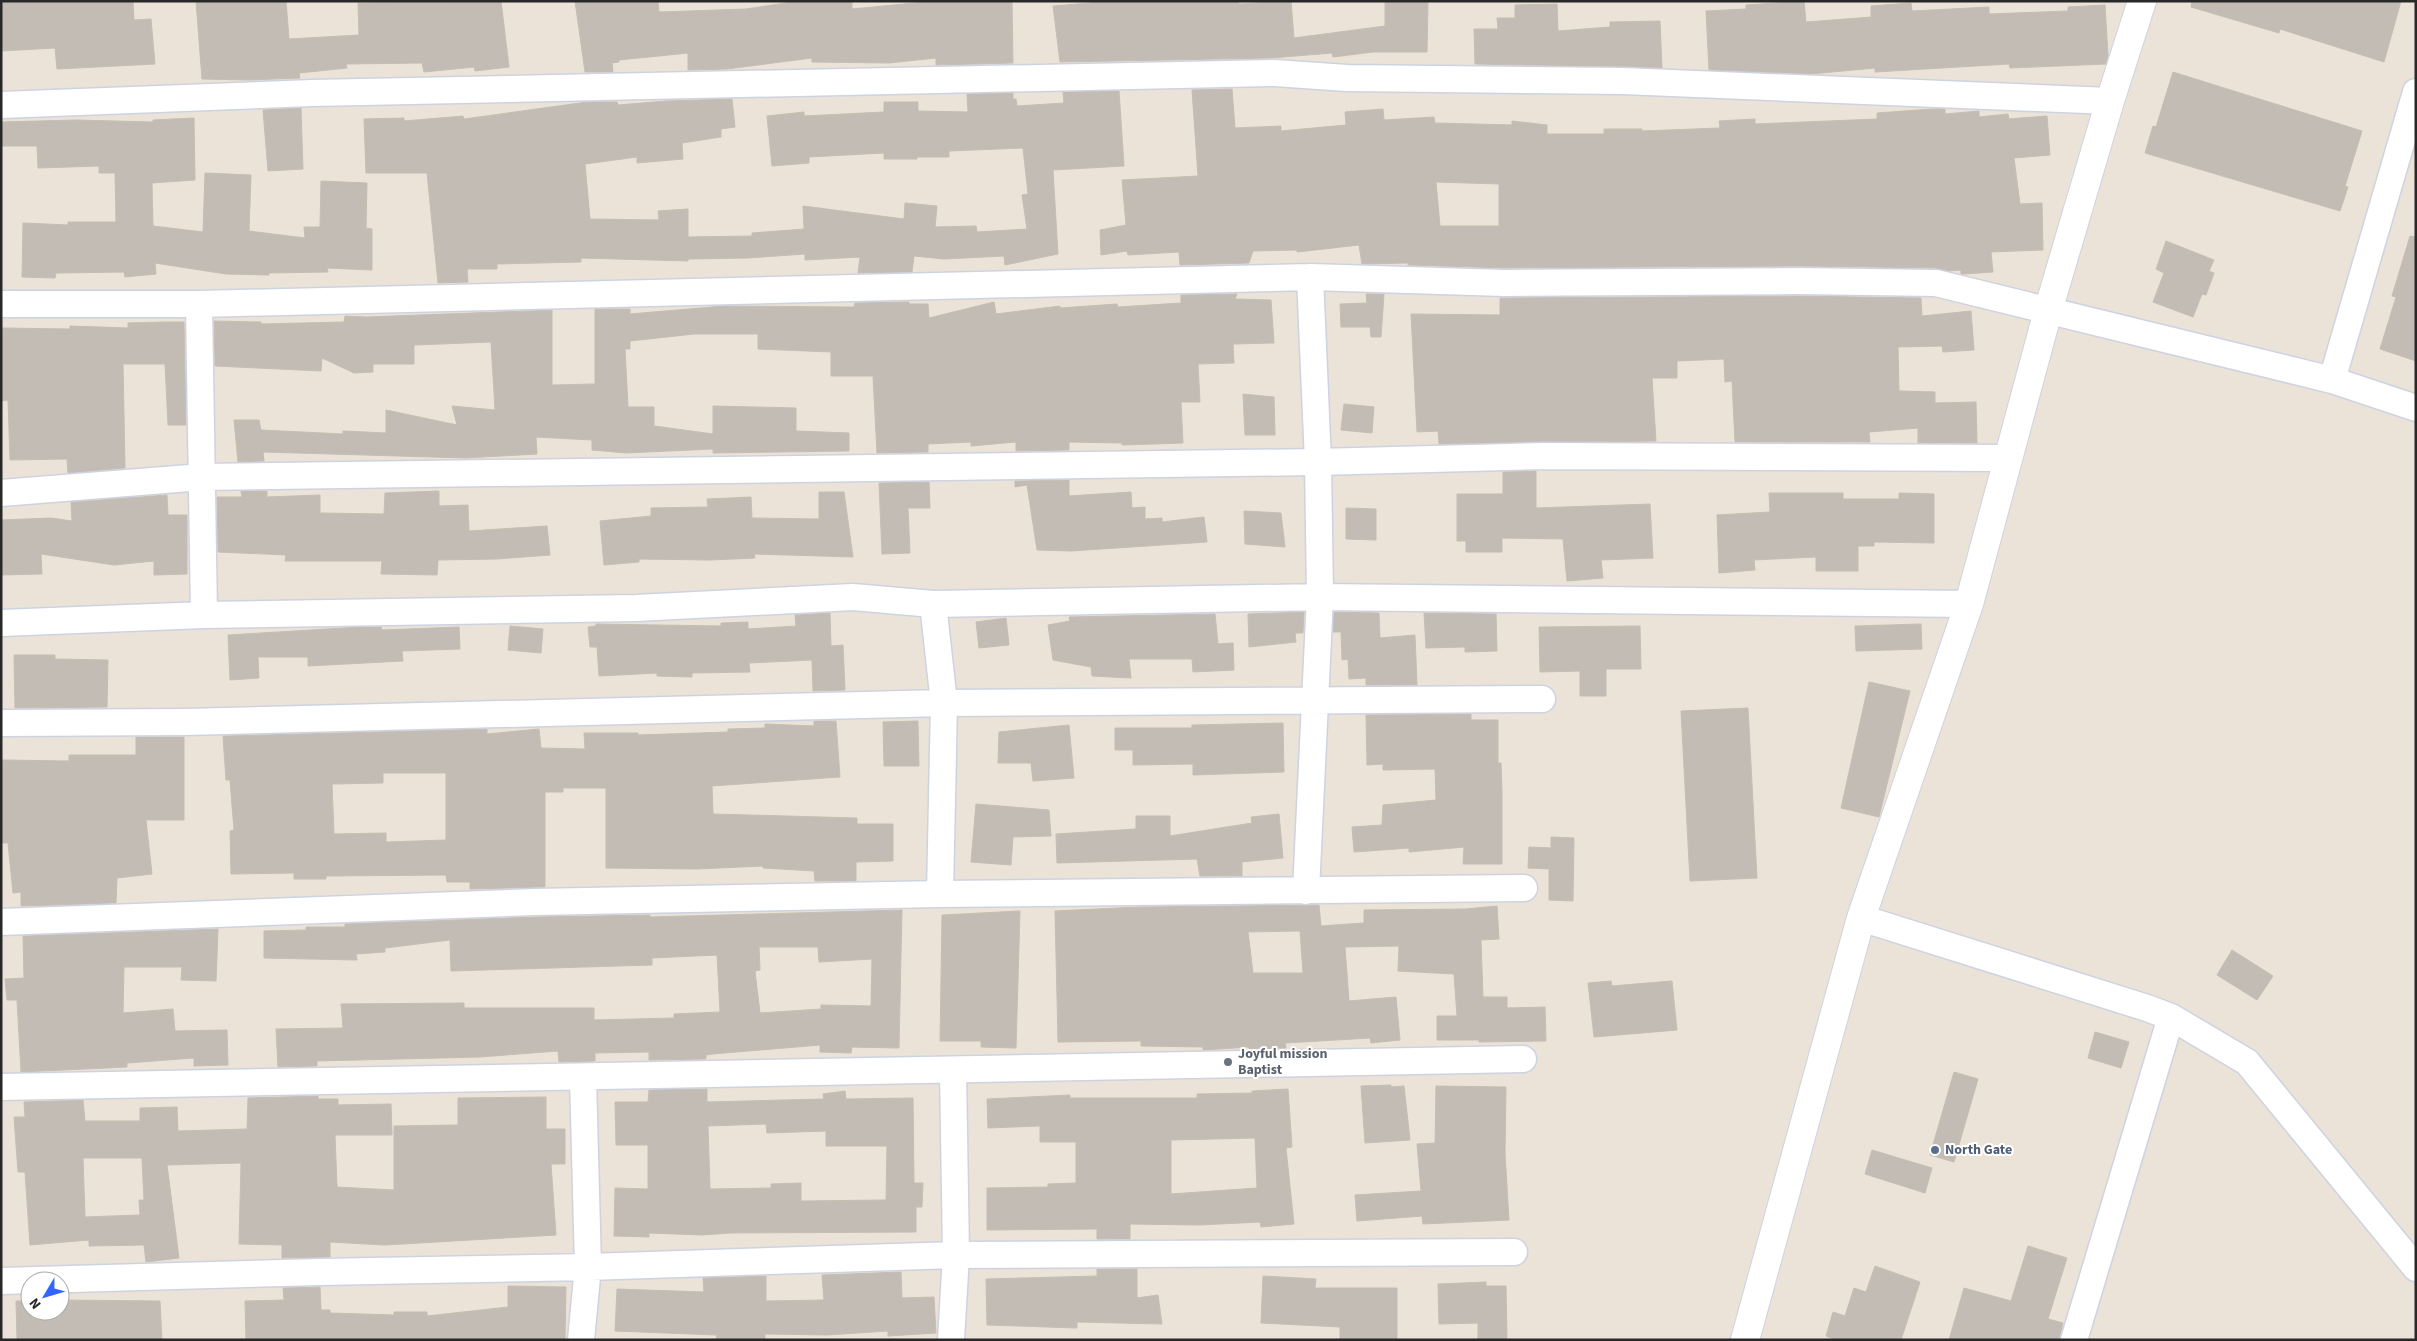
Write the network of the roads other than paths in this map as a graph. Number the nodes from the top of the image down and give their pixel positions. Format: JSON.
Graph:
{"nodes":[{"id":1,"x":2142,"y":1,"type":"edge"},
{"id":2,"x":2416,"y":92,"type":"edge"},
{"id":3,"x":2110,"y":101,"type":"junction"},
{"id":4,"x":1,"y":105,"type":"edge"},
{"id":5,"x":1310,"y":277,"type":"junction"},
{"id":6,"x":1,"y":304,"type":"edge"},
{"id":7,"x":199,"y":304,"type":"junction"},
{"id":8,"x":2048,"y":311,"type":"junction"},
{"id":9,"x":2332,"y":380,"type":"junction"},
{"id":10,"x":2416,"y":408,"type":"edge"},
{"id":11,"x":2008,"y":458,"type":"junction"},
{"id":12,"x":1318,"y":462,"type":"junction"},
{"id":13,"x":202,"y":477,"type":"junction"},
{"id":14,"x":1,"y":493,"type":"edge"},
{"id":15,"x":1320,"y":597,"type":"junction"},
{"id":16,"x":933,"y":604,"type":"junction"},
{"id":17,"x":1969,"y":604,"type":"junction"},
{"id":18,"x":204,"y":616,"type":"junction"},
{"id":19,"x":1,"y":622,"type":"edge"},
{"id":20,"x":1542,"y":699,"type":"dead end"},
{"id":21,"x":1316,"y":700,"type":"junction"},
{"id":22,"x":944,"y":703,"type":"junction"},
{"id":23,"x":1,"y":723,"type":"edge"},
{"id":24,"x":1524,"y":888,"type":"dead end"},
{"id":25,"x":1306,"y":891,"type":"junction"},
{"id":26,"x":940,"y":894,"type":"junction"},
{"id":27,"x":1861,"y":918,"type":"junction"},
{"id":28,"x":1,"y":922,"type":"edge"},
{"id":29,"x":2171,"y":1017,"type":"junction"},
{"id":30,"x":1523,"y":1059,"type":"dead end"},
{"id":31,"x":953,"y":1070,"type":"junction"},
{"id":32,"x":583,"y":1076,"type":"junction"},
{"id":33,"x":1,"y":1087,"type":"edge"},
{"id":34,"x":1514,"y":1252,"type":"dead end"},
{"id":35,"x":956,"y":1255,"type":"junction"},
{"id":36,"x":588,"y":1267,"type":"junction"},
{"id":37,"x":2416,"y":1268,"type":"edge"},
{"id":38,"x":1,"y":1281,"type":"edge"},
{"id":39,"x":581,"y":1340,"type":"edge"},
{"id":40,"x":951,"y":1340,"type":"edge"},
{"id":41,"x":1745,"y":1340,"type":"edge"},
{"id":42,"x":2074,"y":1340,"type":"edge"}],
"edges":[{"from":1,"to":3,"type":"street"},
{"from":2,"to":9,"type":"street"},
{"from":3,"to":4,"type":"street"},
{"from":3,"to":8,"type":"street"},
{"from":5,"to":7,"type":"street"},
{"from":5,"to":8,"type":"street"},
{"from":5,"to":12,"type":"street"},
{"from":6,"to":7,"type":"street"},
{"from":7,"to":13,"type":"street"},
{"from":8,"to":9,"type":"street"},
{"from":8,"to":11,"type":"street"},
{"from":9,"to":10,"type":"street"},
{"from":11,"to":12,"type":"street"},
{"from":11,"to":17,"type":"street"},
{"from":12,"to":13,"type":"street"},
{"from":12,"to":15,"type":"street"},
{"from":13,"to":14,"type":"street"},
{"from":13,"to":18,"type":"street"},
{"from":15,"to":16,"type":"street"},
{"from":15,"to":17,"type":"street"},
{"from":15,"to":21,"type":"street"},
{"from":16,"to":18,"type":"street"},
{"from":16,"to":22,"type":"street"},
{"from":17,"to":27,"type":"street"},
{"from":18,"to":19,"type":"street"},
{"from":20,"to":21,"type":"street"},
{"from":21,"to":22,"type":"street"},
{"from":21,"to":25,"type":"street"},
{"from":22,"to":23,"type":"street"},
{"from":22,"to":26,"type":"street"},
{"from":24,"to":25,"type":"street"},
{"from":25,"to":26,"type":"street"},
{"from":26,"to":28,"type":"street"},
{"from":27,"to":29,"type":"street"},
{"from":27,"to":41,"type":"street"},
{"from":29,"to":37,"type":"street"},
{"from":29,"to":42,"type":"street"},
{"from":30,"to":31,"type":"street"},
{"from":31,"to":32,"type":"street"},
{"from":31,"to":35,"type":"street"},
{"from":32,"to":33,"type":"street"},
{"from":32,"to":36,"type":"street"},
{"from":34,"to":35,"type":"street"},
{"from":35,"to":36,"type":"street"},
{"from":35,"to":40,"type":"street"},
{"from":36,"to":38,"type":"street"},
{"from":36,"to":39,"type":"street"}]}
